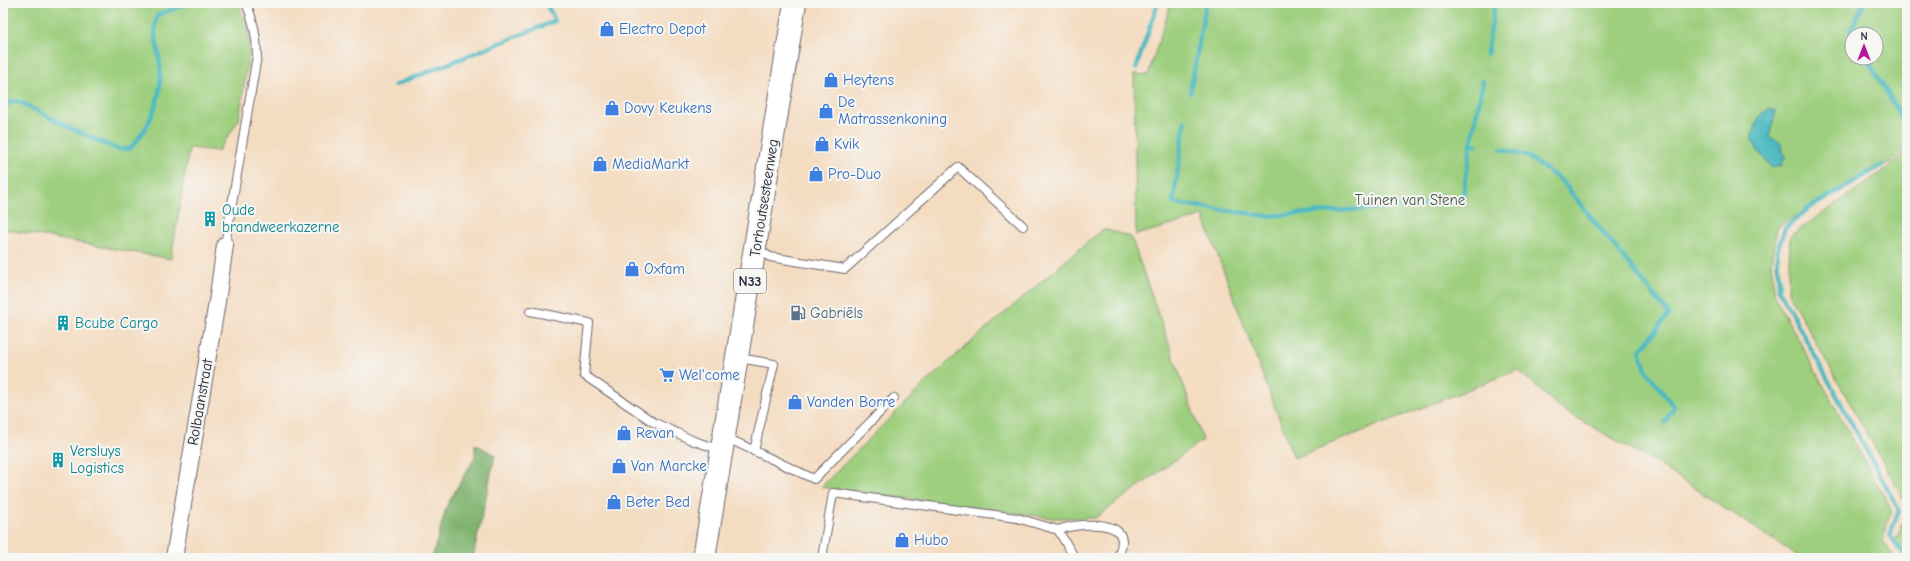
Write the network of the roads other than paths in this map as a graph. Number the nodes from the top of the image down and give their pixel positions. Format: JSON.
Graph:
{"nodes":[{"id":1,"x":246,"y":3,"type":"edge"},
{"id":2,"x":795,"y":3,"type":"edge"},
{"id":3,"x":1024,"y":226,"type":"dead end"},
{"id":4,"x":225,"y":245,"type":"joint"},
{"id":5,"x":756,"y":248,"type":"junction"},
{"id":6,"x":530,"y":312,"type":"dead end"},
{"id":7,"x":737,"y":358,"type":"junction"},
{"id":8,"x":894,"y":398,"type":"dead end"},
{"id":9,"x":723,"y":444,"type":"junction"},
{"id":10,"x":754,"y":451,"type":"junction"},
{"id":11,"x":1058,"y":530,"type":"junction"},
{"id":12,"x":174,"y":558,"type":"edge"},
{"id":13,"x":704,"y":558,"type":"edge"},
{"id":14,"x":822,"y":558,"type":"edge"},
{"id":15,"x":1073,"y":558,"type":"edge"},
{"id":16,"x":1118,"y":558,"type":"edge"}],
"edges":[{"from":1,"to":4,"type":"lane"},
{"from":2,"to":5,"type":"main road","name":"Torhoutsesteenweg","number":"N33"},
{"from":3,"to":5,"type":"lane"},
{"from":4,"to":12,"type":"street","name":"Rolbaanstraat"},
{"from":5,"to":7,"type":"main road","name":"Torhoutsesteenweg","number":"N33"},
{"from":6,"to":9,"type":"lane"},
{"from":7,"to":9,"type":"main road","name":"Torhoutsesteenweg","number":"N33"},
{"from":7,"to":10,"type":"lane"},
{"from":8,"to":10,"type":"lane"},
{"from":9,"to":10,"type":"lane"},
{"from":9,"to":13,"type":"main road","name":"Torhoutsesteenweg","number":"N33"},
{"from":11,"to":14,"type":"lane"},
{"from":11,"to":15,"type":"lane"},
{"from":11,"to":16,"type":"lane"}]}
